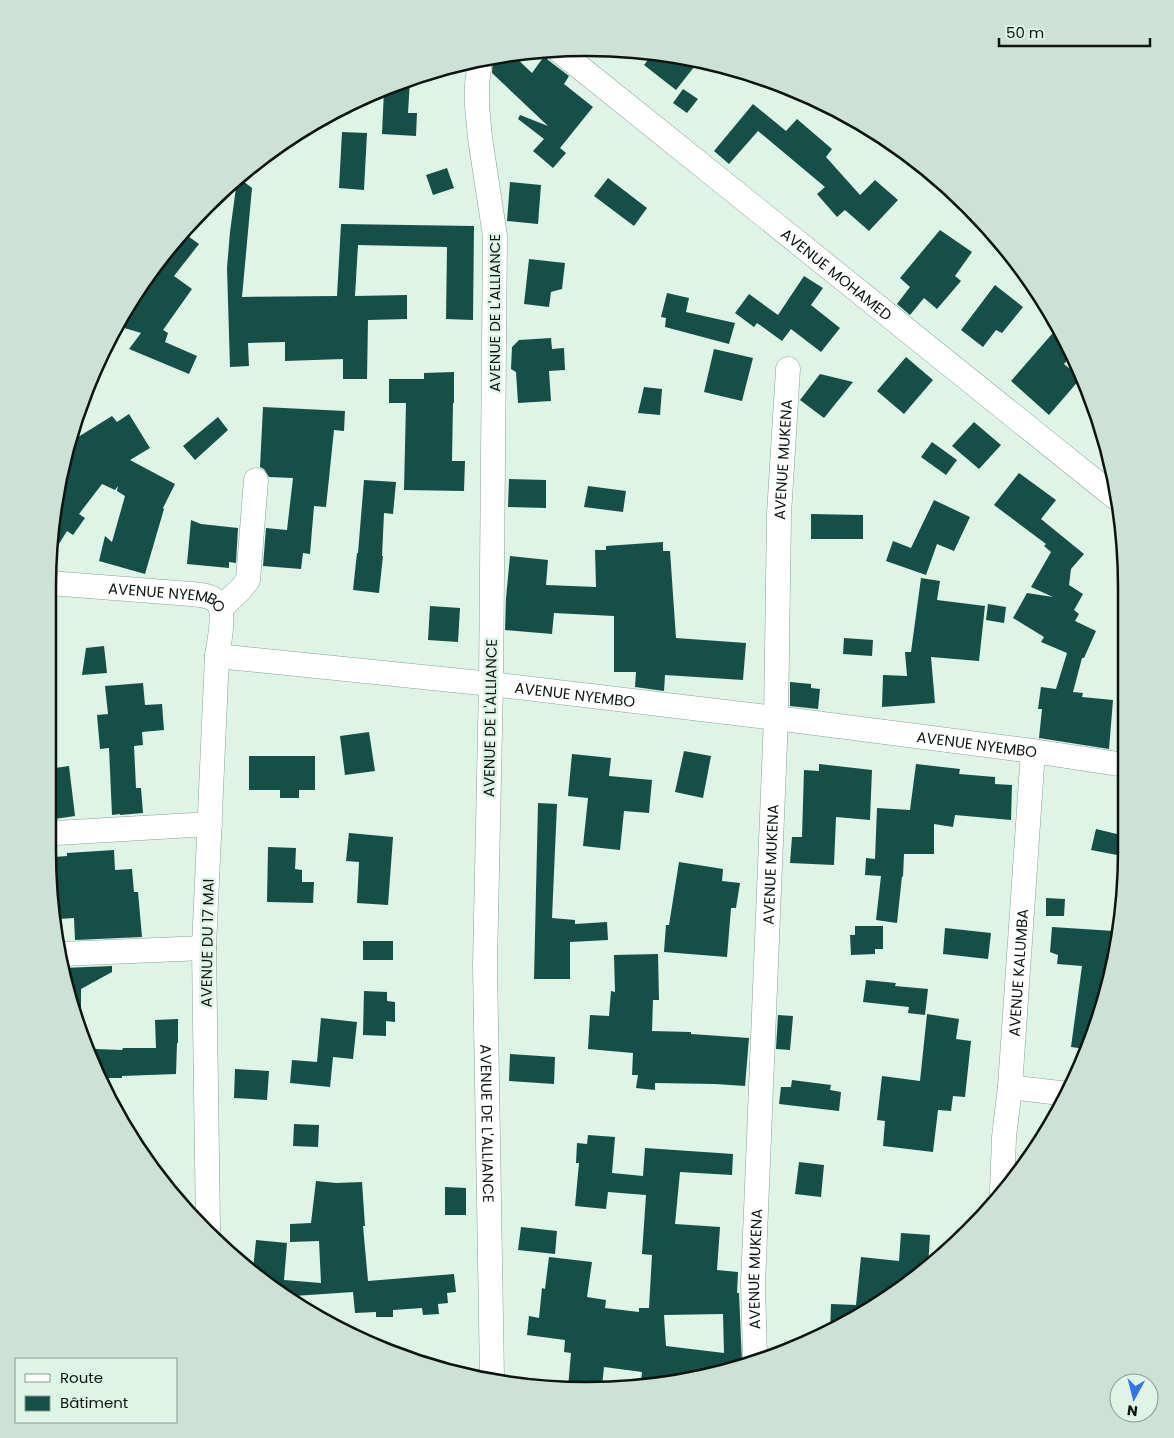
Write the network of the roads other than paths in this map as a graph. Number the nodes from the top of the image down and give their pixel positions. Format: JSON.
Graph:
{"nodes":[{"id":1,"x":566,"y":57,"type":"edge"},
{"id":2,"x":479,"y":67,"type":"edge"},
{"id":3,"x":788,"y":370,"type":"dead end"},
{"id":4,"x":256,"y":480,"type":"dead end"},
{"id":5,"x":1109,"y":493,"type":"edge"},
{"id":6,"x":56,"y":584,"type":"edge"},
{"id":7,"x":221,"y":608,"type":"junction"},
{"id":8,"x":217,"y":656,"type":"junction"},
{"id":9,"x":492,"y":684,"type":"junction"},
{"id":10,"x":776,"y":718,"type":"junction"},
{"id":11,"x":1033,"y":751,"type":"junction"},
{"id":12,"x":1118,"y":764,"type":"edge"},
{"id":13,"x":210,"y":824,"type":"junction"},
{"id":14,"x":56,"y":833,"type":"dead end"},
{"id":15,"x":204,"y":948,"type":"junction"},
{"id":16,"x":66,"y":954,"type":"edge"},
{"id":17,"x":1010,"y":1087,"type":"junction"},
{"id":18,"x":1059,"y":1093,"type":"edge"},
{"id":19,"x":1002,"y":1181,"type":"edge"},
{"id":20,"x":208,"y":1222,"type":"edge"},
{"id":21,"x":755,"y":1355,"type":"edge"},
{"id":22,"x":492,"y":1373,"type":"edge"}],
"edges":[{"from":1,"to":5,"type":"street","name":"AVENUE MOHAMED"},
{"from":2,"to":9,"type":"street","name":"AVENUE DE L'ALLIANCE"},
{"from":3,"to":10,"type":"street","name":"AVENUE MUKENA"},
{"from":4,"to":7,"type":"street"},
{"from":6,"to":7,"type":"street","name":"AVENUE NYEMBO"},
{"from":7,"to":8,"type":"street","name":"AVENUE NYEMBO"},
{"from":8,"to":9,"type":"street","name":"AVENUE NYEMBO"},
{"from":8,"to":13,"type":"street","name":"AVENUE DU 17 MAI"},
{"from":9,"to":10,"type":"street","name":"AVENUE NYEMBO"},
{"from":9,"to":22,"type":"street","name":"AVENUE DE L'ALLIANCE"},
{"from":10,"to":11,"type":"street","name":"AVENUE NYEMBO"},
{"from":10,"to":21,"type":"street","name":"AVENUE MUKENA"},
{"from":11,"to":12,"type":"street","name":"AVENUE NYEMBO"},
{"from":11,"to":17,"type":"street","name":"AVENUE KALUMBA"},
{"from":13,"to":14,"type":"street"},
{"from":13,"to":15,"type":"street","name":"AVENUE DU 17 MAI"},
{"from":15,"to":16,"type":"street"},
{"from":15,"to":20,"type":"street","name":"AVENUE DU 17 MAI"},
{"from":17,"to":18,"type":"street"},
{"from":17,"to":19,"type":"street","name":"AVENUE KALUMBA"}]}
